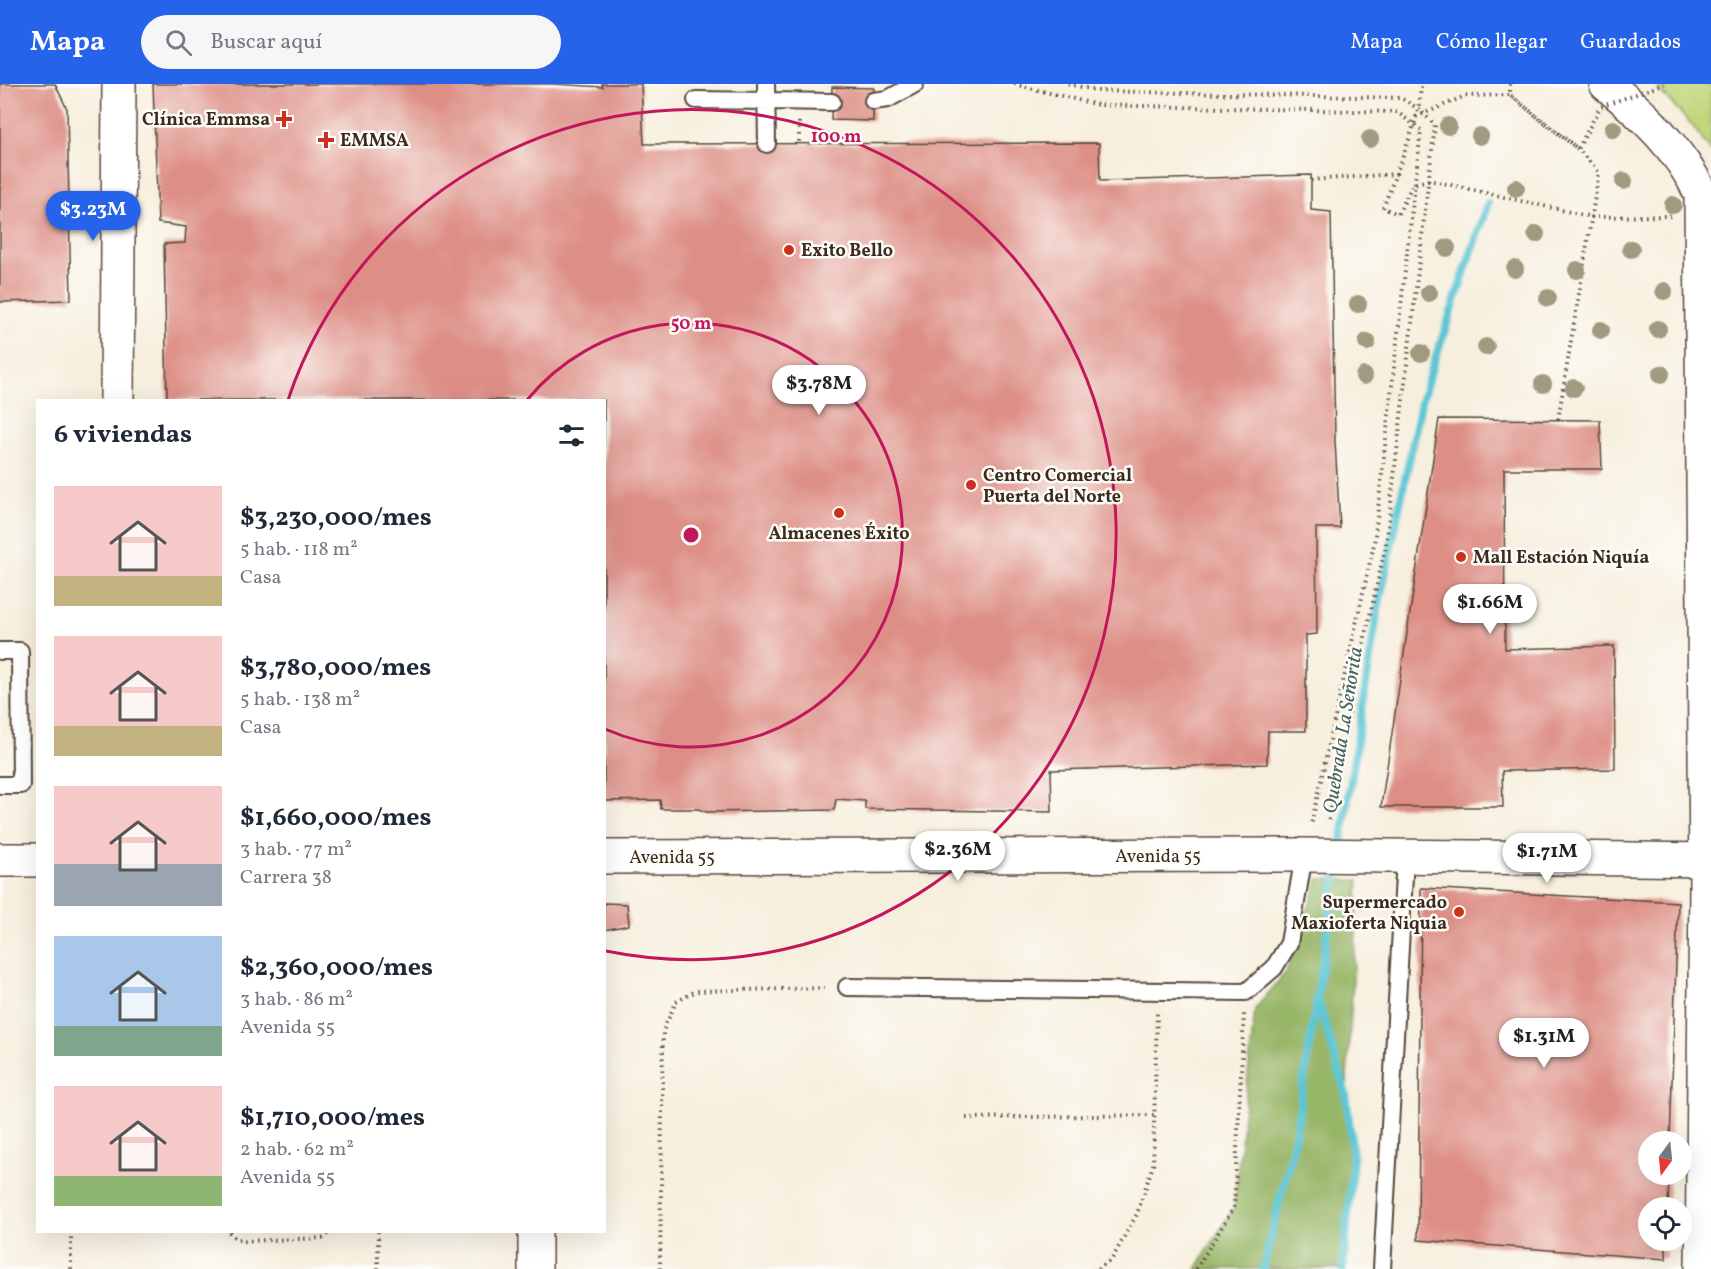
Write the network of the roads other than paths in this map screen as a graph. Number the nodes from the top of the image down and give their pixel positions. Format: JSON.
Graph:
{"nodes":[{"id":1,"x":119,"y":84,"type":"edge"},
{"id":2,"x":915,"y":84,"type":"edge"},
{"id":3,"x":1606,"y":84,"type":"edge"},
{"id":4,"x":766,"y":92,"type":"edge"},
{"id":5,"x":696,"y":100,"type":"dead end"},
{"id":6,"x":832,"y":102,"type":"dead end"},
{"id":7,"x":873,"y":102,"type":"dead end"},
{"id":8,"x":767,"y":144,"type":"dead end"},
{"id":9,"x":1705,"y":201,"type":"edge"},
{"id":10,"x":117,"y":399,"type":"edge"},
{"id":11,"x":0,"y":651,"type":"edge"},
{"id":12,"x":1708,"y":707,"type":"edge"},
{"id":13,"x":0,"y":785,"type":"edge"},
{"id":14,"x":1315,"y":847,"type":"junction"},
{"id":15,"x":606,"y":857,"type":"edge"},
{"id":16,"x":1394,"y":857,"type":"junction"},
{"id":17,"x":0,"y":860,"type":"edge"},
{"id":18,"x":36,"y":860,"type":"edge"},
{"id":19,"x":1708,"y":860,"type":"edge"},
{"id":20,"x":847,"y":987,"type":"road end"},
{"id":21,"x":535,"y":1233,"type":"edge"},
{"id":22,"x":535,"y":1269,"type":"edge"},
{"id":23,"x":1382,"y":1269,"type":"edge"},
{"id":24,"x":1702,"y":1269,"type":"edge"}],
"edges":[{"from":1,"to":10,"type":"street"},
{"from":2,"to":7,"type":"lane"},
{"from":3,"to":9,"type":"street"},
{"from":4,"to":5,"type":"lane"},
{"from":4,"to":6,"type":"lane"},
{"from":4,"to":8,"type":"lane"},
{"from":9,"to":12,"type":"street"},
{"from":11,"to":13,"type":"lane"},
{"from":12,"to":19,"type":"street"},
{"from":14,"to":15,"type":"street","name":"Avenida 55"},
{"from":14,"to":16,"type":"street","name":"Avenida 55"},
{"from":14,"to":20,"type":"lane"},
{"from":16,"to":19,"type":"street","name":"Avenida 55"},
{"from":16,"to":23,"type":"lane"},
{"from":17,"to":18,"type":"street"},
{"from":19,"to":24,"type":"street"},
{"from":21,"to":22,"type":"street"}]}
